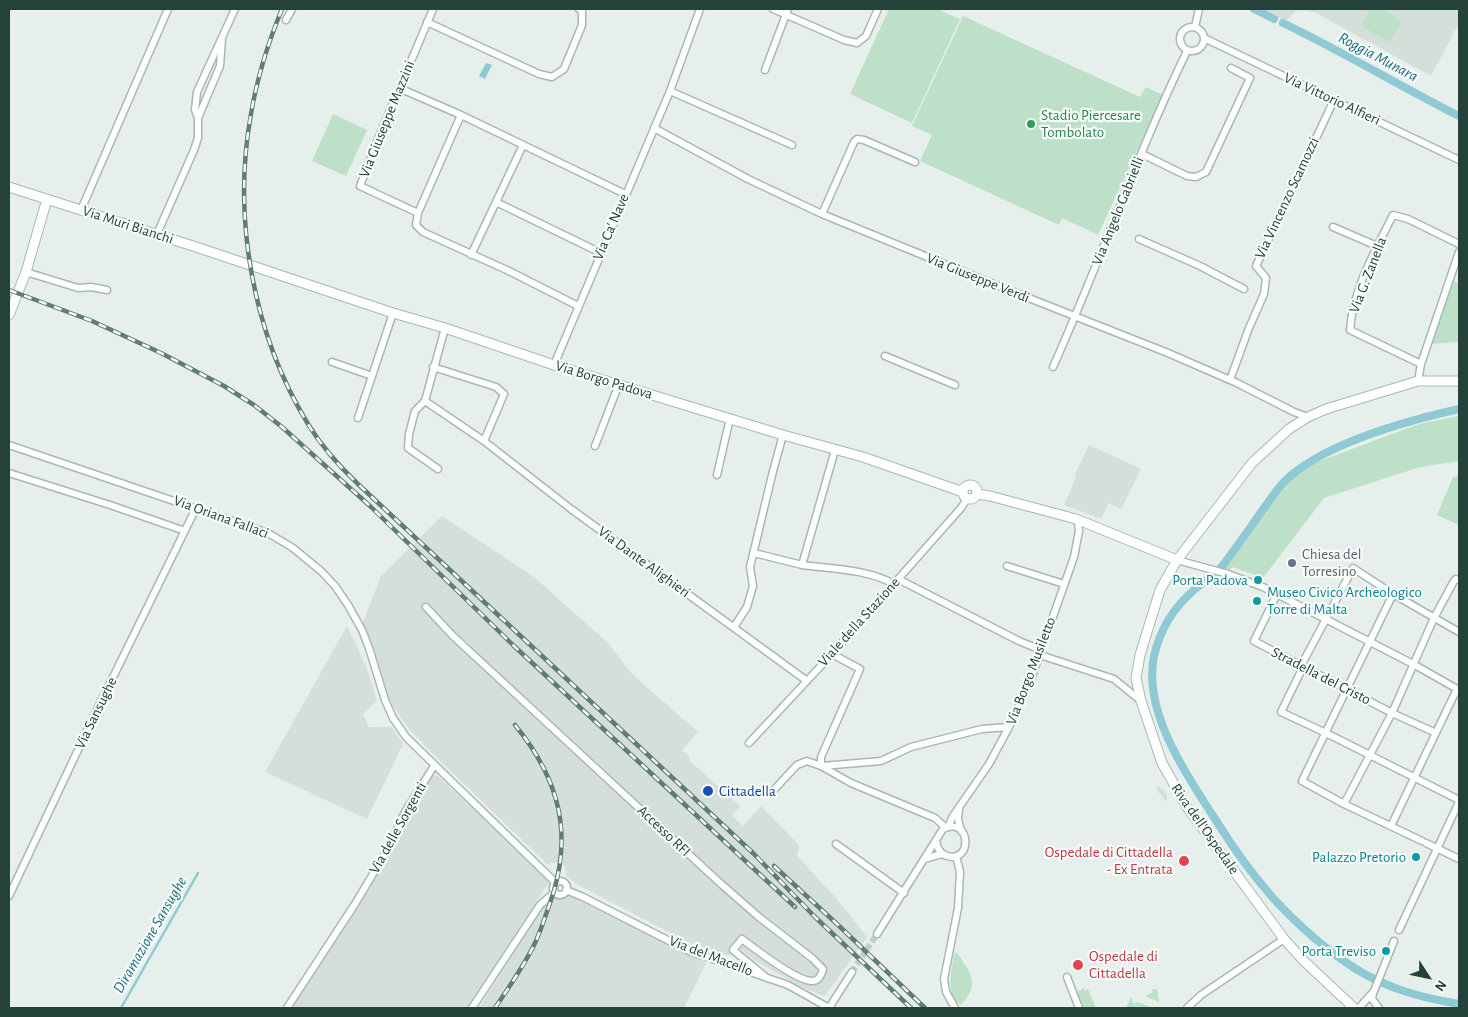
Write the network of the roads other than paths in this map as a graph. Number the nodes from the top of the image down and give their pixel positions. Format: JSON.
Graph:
{"nodes":[{"id":1,"x":168,"y":9,"type":"edge"},
{"id":2,"x":235,"y":9,"type":"edge"},
{"id":3,"x":292,"y":9,"type":"edge"},
{"id":4,"x":433,"y":9,"type":"edge"},
{"id":5,"x":579,"y":9,"type":"edge"},
{"id":6,"x":700,"y":9,"type":"edge"},
{"id":7,"x":772,"y":9,"type":"edge"},
{"id":8,"x":878,"y":9,"type":"edge"},
{"id":9,"x":1199,"y":9,"type":"edge"},
{"id":10,"x":787,"y":12,"type":"edge"},
{"id":11,"x":286,"y":20,"type":"dead end"},
{"id":12,"x":427,"y":22,"type":"junction"},
{"id":13,"x":1195,"y":27,"type":"junction"},
{"id":14,"x":222,"y":38,"type":"junction"},
{"id":15,"x":1204,"y":38,"type":"junction"},
{"id":16,"x":1187,"y":51,"type":"junction"},
{"id":17,"x":1231,"y":68,"type":"dead end"},
{"id":18,"x":765,"y":70,"type":"dead end"},
{"id":19,"x":399,"y":88,"type":"junction"},
{"id":20,"x":670,"y":91,"type":"junction"},
{"id":21,"x":1334,"y":100,"type":"junction"},
{"id":22,"x":461,"y":115,"type":"junction"},
{"id":23,"x":198,"y":118,"type":"junction"},
{"id":24,"x":654,"y":128,"type":"junction"},
{"id":25,"x":523,"y":145,"type":"junction"},
{"id":26,"x":792,"y":145,"type":"dead end"},
{"id":27,"x":1142,"y":154,"type":"junction"},
{"id":28,"x":1459,"y":160,"type":"edge"},
{"id":29,"x":915,"y":162,"type":"dead end"},
{"id":30,"x":9,"y":186,"type":"edge"},
{"id":31,"x":625,"y":194,"type":"junction"},
{"id":32,"x":47,"y":199,"type":"junction"},
{"id":33,"x":496,"y":202,"type":"junction"},
{"id":34,"x":81,"y":210,"type":"junction"},
{"id":35,"x":418,"y":213,"type":"junction"},
{"id":36,"x":822,"y":214,"type":"junction"},
{"id":37,"x":1333,"y":227,"type":"dead end"},
{"id":38,"x":157,"y":234,"type":"junction"},
{"id":39,"x":1139,"y":238,"type":"dead end"},
{"id":40,"x":1459,"y":244,"type":"edge"},
{"id":41,"x":1377,"y":246,"type":"junction"},
{"id":42,"x":601,"y":252,"type":"junction"},
{"id":43,"x":1459,"y":252,"type":"edge"},
{"id":44,"x":471,"y":255,"type":"junction"},
{"id":45,"x":246,"y":265,"type":"joint"},
{"id":46,"x":26,"y":272,"type":"junction"},
{"id":47,"x":1244,"y":289,"type":"dead end"},
{"id":48,"x":107,"y":290,"type":"dead end"},
{"id":49,"x":578,"y":306,"type":"junction"},
{"id":50,"x":393,"y":313,"type":"junction"},
{"id":51,"x":9,"y":315,"type":"edge"},
{"id":52,"x":1076,"y":317,"type":"junction"},
{"id":53,"x":445,"y":328,"type":"junction"},
{"id":54,"x":884,"y":356,"type":"dead end"},
{"id":55,"x":332,"y":362,"type":"dead end"},
{"id":56,"x":1421,"y":364,"type":"junction"},
{"id":57,"x":554,"y":365,"type":"junction"},
{"id":58,"x":434,"y":367,"type":"junction"},
{"id":59,"x":1053,"y":367,"type":"dead end"},
{"id":60,"x":372,"y":376,"type":"junction"},
{"id":61,"x":1230,"y":380,"type":"junction"},
{"id":62,"x":1418,"y":381,"type":"junction"},
{"id":63,"x":1459,"y":381,"type":"edge"},
{"id":64,"x":619,"y":384,"type":"junction"},
{"id":65,"x":955,"y":385,"type":"dead end"},
{"id":66,"x":425,"y":401,"type":"junction"},
{"id":67,"x":1308,"y":417,"type":"junction"},
{"id":68,"x":358,"y":418,"type":"dead end"},
{"id":69,"x":730,"y":418,"type":"junction"},
{"id":70,"x":783,"y":435,"type":"junction"},
{"id":71,"x":484,"y":441,"type":"junction"},
{"id":72,"x":9,"y":445,"type":"edge"},
{"id":73,"x":595,"y":446,"type":"dead end"},
{"id":74,"x":835,"y":450,"type":"junction"},
{"id":75,"x":438,"y":468,"type":"dead end"},
{"id":76,"x":9,"y":473,"type":"edge"},
{"id":77,"x":716,"y":475,"type":"dead end"},
{"id":78,"x":978,"y":494,"type":"junction"},
{"id":79,"x":965,"y":495,"type":"junction"},
{"id":80,"x":196,"y":508,"type":"junction"},
{"id":81,"x":1074,"y":520,"type":"junction"},
{"id":82,"x":185,"y":531,"type":"junction"},
{"id":83,"x":754,"y":553,"type":"junction"},
{"id":84,"x":1177,"y":560,"type":"junction"},
{"id":85,"x":802,"y":564,"type":"junction"},
{"id":86,"x":1008,"y":566,"type":"dead end"},
{"id":87,"x":1459,"y":580,"type":"edge"},
{"id":88,"x":893,"y":581,"type":"junction"},
{"id":89,"x":1064,"y":584,"type":"junction"},
{"id":90,"x":1277,"y":594,"type":"junction"},
{"id":91,"x":1393,"y":594,"type":"junction"},
{"id":92,"x":426,"y":606,"type":"dead end"},
{"id":93,"x":1434,"y":618,"type":"junction"},
{"id":94,"x":1326,"y":619,"type":"junction"},
{"id":95,"x":734,"y":627,"type":"junction"},
{"id":96,"x":1459,"y":632,"type":"edge"},
{"id":97,"x":1369,"y":642,"type":"junction"},
{"id":98,"x":1040,"y":652,"type":"junction"},
{"id":99,"x":832,"y":654,"type":"junction"},
{"id":100,"x":1413,"y":664,"type":"junction"},
{"id":101,"x":1302,"y":667,"type":"junction"},
{"id":102,"x":807,"y":681,"type":"junction"},
{"id":103,"x":1347,"y":689,"type":"junction"},
{"id":104,"x":1458,"y":689,"type":"edge"},
{"id":105,"x":1141,"y":701,"type":"junction"},
{"id":106,"x":1392,"y":712,"type":"junction"},
{"id":107,"x":1010,"y":727,"type":"junction"},
{"id":108,"x":1326,"y":733,"type":"junction"},
{"id":109,"x":1436,"y":733,"type":"junction"},
{"id":110,"x":748,"y":743,"type":"dead end"},
{"id":111,"x":1371,"y":756,"type":"junction"},
{"id":112,"x":434,"y":766,"type":"junction"},
{"id":113,"x":821,"y":766,"type":"junction"},
{"id":114,"x":1415,"y":778,"type":"junction"},
{"id":115,"x":764,"y":791,"type":"dead end"},
{"id":116,"x":1459,"y":801,"type":"edge"},
{"id":117,"x":1344,"y":804,"type":"junction"},
{"id":118,"x":959,"y":810,"type":"junction"},
{"id":119,"x":1391,"y":826,"type":"junction"},
{"id":120,"x":947,"y":828,"type":"junction"},
{"id":121,"x":961,"y":830,"type":"junction"},
{"id":122,"x":936,"y":842,"type":"junction"},
{"id":123,"x":836,"y":844,"type":"dead end"},
{"id":124,"x":1437,"y":848,"type":"junction"},
{"id":125,"x":942,"y":854,"type":"junction"},
{"id":126,"x":956,"y":856,"type":"junction"},
{"id":127,"x":924,"y":859,"type":"junction"},
{"id":128,"x":1459,"y":859,"type":"edge"},
{"id":129,"x":556,"y":883,"type":"junction"},
{"id":130,"x":566,"y":890,"type":"junction"},
{"id":131,"x":554,"y":892,"type":"junction"},
{"id":132,"x":904,"y":893,"type":"junction"},
{"id":133,"x":9,"y":896,"type":"edge"},
{"id":134,"x":1399,"y":930,"type":"dead end"},
{"id":135,"x":877,"y":934,"type":"tunnel mouth"},
{"id":136,"x":1284,"y":939,"type":"junction"},
{"id":137,"x":1394,"y":941,"type":"dead end"},
{"id":138,"x":852,"y":972,"type":"tunnel mouth"},
{"id":139,"x":1067,"y":977,"type":"dead end"},
{"id":140,"x":767,"y":978,"type":"junction"},
{"id":141,"x":1374,"y":991,"type":"junction"},
{"id":142,"x":288,"y":1008,"type":"edge"},
{"id":143,"x":472,"y":1008,"type":"edge"},
{"id":144,"x":829,"y":1008,"type":"edge"},
{"id":145,"x":955,"y":1008,"type":"edge"},
{"id":146,"x":1078,"y":1008,"type":"edge"},
{"id":147,"x":1187,"y":1008,"type":"edge"},
{"id":148,"x":1354,"y":1008,"type":"edge"},
{"id":149,"x":1359,"y":1008,"type":"edge"},
{"id":150,"x":1378,"y":1008,"type":"edge"}],
"edges":[{"from":1,"to":34,"type":"street"},
{"from":2,"to":14,"type":"street"},
{"from":3,"to":11,"type":"street"},
{"from":4,"to":12,"type":"street","name":"Via Giuseppe Mazzini"},
{"from":5,"to":12,"type":"street"},
{"from":6,"to":20,"type":"street","name":"Via Ca' Nave"},
{"from":7,"to":10,"type":"street"},
{"from":8,"to":10,"type":"street"},
{"from":9,"to":13,"type":"street"},
{"from":10,"to":18,"type":"street"},
{"from":12,"to":19,"type":"street","name":"Via Giuseppe Mazzini"},
{"from":13,"to":15,"type":"street"},
{"from":13,"to":16,"type":"street"},
{"from":14,"to":23,"type":"street"},
{"from":14,"to":23,"type":"street"},
{"from":15,"to":16,"type":"street","name":"Via Angelo Gabrielli"},
{"from":15,"to":21,"type":"street","name":"Via Vittorio Alfieri"},
{"from":16,"to":27,"type":"street","name":"Via Angelo Gabrielli"},
{"from":17,"to":27,"type":"street"},
{"from":19,"to":22,"type":"street"},
{"from":19,"to":35,"type":"street","name":"Via Giuseppe Mazzini"},
{"from":20,"to":24,"type":"street","name":"Via Ca' Nave"},
{"from":20,"to":26,"type":"street"},
{"from":21,"to":28,"type":"street","name":"Via Vittorio Alfieri"},
{"from":21,"to":61,"type":"street","name":"Via Vincenzo Scamozzi"},
{"from":22,"to":25,"type":"street"},
{"from":22,"to":35,"type":"street"},
{"from":23,"to":38,"type":"street"},
{"from":24,"to":31,"type":"street","name":"Via Ca' Nave"},
{"from":24,"to":36,"type":"street","name":"Via Giuseppe Verdi"},
{"from":25,"to":31,"type":"street"},
{"from":25,"to":33,"type":"street"},
{"from":27,"to":52,"type":"street","name":"Via Angelo Gabrielli"},
{"from":29,"to":36,"type":"street"},
{"from":30,"to":32,"type":"street","name":"Via Muri Bianchi"},
{"from":31,"to":42,"type":"street","name":"Via Ca' Nave"},
{"from":32,"to":34,"type":"street","name":"Via Muri Bianchi"},
{"from":32,"to":46,"type":"street"},
{"from":33,"to":42,"type":"street"},
{"from":33,"to":44,"type":"street"},
{"from":34,"to":38,"type":"street","name":"Via Muri Bianchi"},
{"from":35,"to":44,"type":"street"},
{"from":36,"to":52,"type":"street","name":"Via Giuseppe Verdi"},
{"from":37,"to":41,"type":"street"},
{"from":38,"to":45,"type":"street","name":"Via Muri Bianchi"},
{"from":39,"to":47,"type":"street"},
{"from":40,"to":41,"type":"street","name":"Via G. Zanella"},
{"from":41,"to":56,"type":"street","name":"Via G. Zanella"},
{"from":42,"to":49,"type":"street","name":"Via Ca' Nave"},
{"from":43,"to":56,"type":"street"},
{"from":44,"to":49,"type":"street"},
{"from":45,"to":50,"type":"street","name":"Via Borgo Padova"},
{"from":46,"to":48,"type":"street"},
{"from":46,"to":51,"type":"street"},
{"from":49,"to":57,"type":"street","name":"Via Ca' Nave"},
{"from":50,"to":53,"type":"street","name":"Via Borgo Padova"},
{"from":50,"to":60,"type":"street"},
{"from":52,"to":59,"type":"street","name":"Via Angelo Gabrielli"},
{"from":52,"to":61,"type":"street","name":"Via Giuseppe Verdi"},
{"from":53,"to":57,"type":"street","name":"Via Borgo Padova"},
{"from":53,"to":58,"type":"street"},
{"from":54,"to":65,"type":"street"},
{"from":55,"to":60,"type":"street"},
{"from":56,"to":62,"type":"street"},
{"from":57,"to":64,"type":"street","name":"Via Borgo Padova"},
{"from":58,"to":66,"type":"street"},
{"from":58,"to":71,"type":"street"},
{"from":60,"to":68,"type":"street"},
{"from":61,"to":67,"type":"street","name":"Via Giuseppe Verdi"},
{"from":62,"to":63,"type":"street","name":"Riva dell'Ospedale"},
{"from":62,"to":67,"type":"street","name":"Riva dell'Ospedale"},
{"from":64,"to":69,"type":"street","name":"Via Borgo Padova"},
{"from":64,"to":73,"type":"street"},
{"from":66,"to":71,"type":"street","name":"Via Dante Alighieri"},
{"from":66,"to":75,"type":"street"},
{"from":67,"to":84,"type":"street","name":"Riva dell'Ospedale"},
{"from":69,"to":70,"type":"street","name":"Via Borgo Padova"},
{"from":69,"to":77,"type":"street"},
{"from":70,"to":74,"type":"street","name":"Via Borgo Padova"},
{"from":70,"to":83,"type":"street"},
{"from":71,"to":95,"type":"street","name":"Via Dante Alighieri"},
{"from":72,"to":80,"type":"street","name":"Via Oriana Fallaci"},
{"from":74,"to":79,"type":"street","name":"Via Borgo Padova"},
{"from":74,"to":85,"type":"street"},
{"from":76,"to":82,"type":"street"},
{"from":78,"to":79,"type":"street"},
{"from":78,"to":79,"type":"street","name":"Via Borgo Padova"},
{"from":78,"to":81,"type":"street","name":"Via Borgo Padova"},
{"from":79,"to":88,"type":"street","name":"Viale della Stazione"},
{"from":80,"to":82,"type":"street","name":"Via Sansughe"},
{"from":80,"to":112,"type":"street","name":"Via Oriana Fallaci"},
{"from":81,"to":84,"type":"street","name":"Via Borgo Padova"},
{"from":81,"to":89,"type":"street","name":"Via Borgo Musiletto"},
{"from":82,"to":133,"type":"street","name":"Via Sansughe"},
{"from":83,"to":85,"type":"street"},
{"from":83,"to":95,"type":"street"},
{"from":84,"to":90,"type":"street"},
{"from":84,"to":105,"type":"street","name":"Riva dell'Ospedale"},
{"from":85,"to":88,"type":"street"},
{"from":86,"to":89,"type":"street"},
{"from":87,"to":93,"type":"street"},
{"from":88,"to":98,"type":"street"},
{"from":88,"to":99,"type":"street","name":"Viale della Stazione"},
{"from":89,"to":98,"type":"street","name":"Via Borgo Musiletto"},
{"from":90,"to":94,"type":"street"},
{"from":90,"to":101,"type":"street","name":"Stradella del Cristo"},
{"from":91,"to":93,"type":"street"},
{"from":91,"to":94,"type":"street"},
{"from":91,"to":97,"type":"street"},
{"from":92,"to":140,"type":"street","name":"Accesso RFI"},
{"from":93,"to":96,"type":"street"},
{"from":93,"to":100,"type":"street"},
{"from":94,"to":97,"type":"street"},
{"from":94,"to":101,"type":"street"},
{"from":95,"to":102,"type":"street","name":"Via Dante Alighieri"},
{"from":97,"to":100,"type":"street"},
{"from":97,"to":103,"type":"street"},
{"from":98,"to":105,"type":"street"},
{"from":98,"to":107,"type":"street","name":"Via Borgo Musiletto"},
{"from":99,"to":102,"type":"street","name":"Viale della Stazione"},
{"from":99,"to":113,"type":"street"},
{"from":100,"to":104,"type":"street"},
{"from":100,"to":106,"type":"street"},
{"from":101,"to":103,"type":"street","name":"Stradella del Cristo"},
{"from":101,"to":108,"type":"street"},
{"from":102,"to":110,"type":"street","name":"Viale della Stazione"},
{"from":103,"to":106,"type":"street","name":"Stradella del Cristo"},
{"from":103,"to":108,"type":"street"},
{"from":104,"to":109,"type":"street"},
{"from":105,"to":136,"type":"street","name":"Riva dell'Ospedale"},
{"from":106,"to":109,"type":"street","name":"Stradella del Cristo"},
{"from":106,"to":111,"type":"street"},
{"from":107,"to":113,"type":"street"},
{"from":107,"to":118,"type":"street","name":"Via Borgo Musiletto"},
{"from":108,"to":111,"type":"street"},
{"from":108,"to":117,"type":"street"},
{"from":109,"to":114,"type":"street"},
{"from":111,"to":114,"type":"street"},
{"from":111,"to":117,"type":"street"},
{"from":112,"to":129,"type":"street","name":"Via delle Sorgenti"},
{"from":112,"to":142,"type":"street","name":"Via delle Sorgenti"},
{"from":113,"to":115,"type":"street"},
{"from":113,"to":120,"type":"street"},
{"from":114,"to":116,"type":"street"},
{"from":114,"to":119,"type":"street"},
{"from":116,"to":124,"type":"street"},
{"from":117,"to":119,"type":"street"},
{"from":118,"to":120,"type":"street","name":"Via Borgo Musiletto"},
{"from":118,"to":121,"type":"street"},
{"from":119,"to":124,"type":"street"},
{"from":120,"to":121,"type":"street"},
{"from":120,"to":122,"type":"street"},
{"from":121,"to":126,"type":"street"},
{"from":122,"to":125,"type":"street"},
{"from":122,"to":127,"type":"street"},
{"from":123,"to":132,"type":"street"},
{"from":124,"to":128,"type":"street"},
{"from":124,"to":134,"type":"street"},
{"from":125,"to":126,"type":"street"},
{"from":125,"to":127,"type":"street"},
{"from":126,"to":145,"type":"street"},
{"from":127,"to":132,"type":"street"},
{"from":129,"to":130,"type":"street","name":"Via del Macello"},
{"from":129,"to":131,"type":"street"},
{"from":130,"to":131,"type":"street"},
{"from":130,"to":140,"type":"street","name":"Via del Macello"},
{"from":131,"to":143,"type":"street"},
{"from":132,"to":135,"type":"street"},
{"from":136,"to":147,"type":"street"},
{"from":136,"to":148,"type":"street","name":"Riva dell'Ospedale"},
{"from":137,"to":141,"type":"street"},
{"from":138,"to":144,"type":"street"},
{"from":139,"to":146,"type":"street"},
{"from":140,"to":144,"type":"street","name":"Via del Macello"},
{"from":141,"to":149,"type":"street"},
{"from":141,"to":150,"type":"street"}]}
